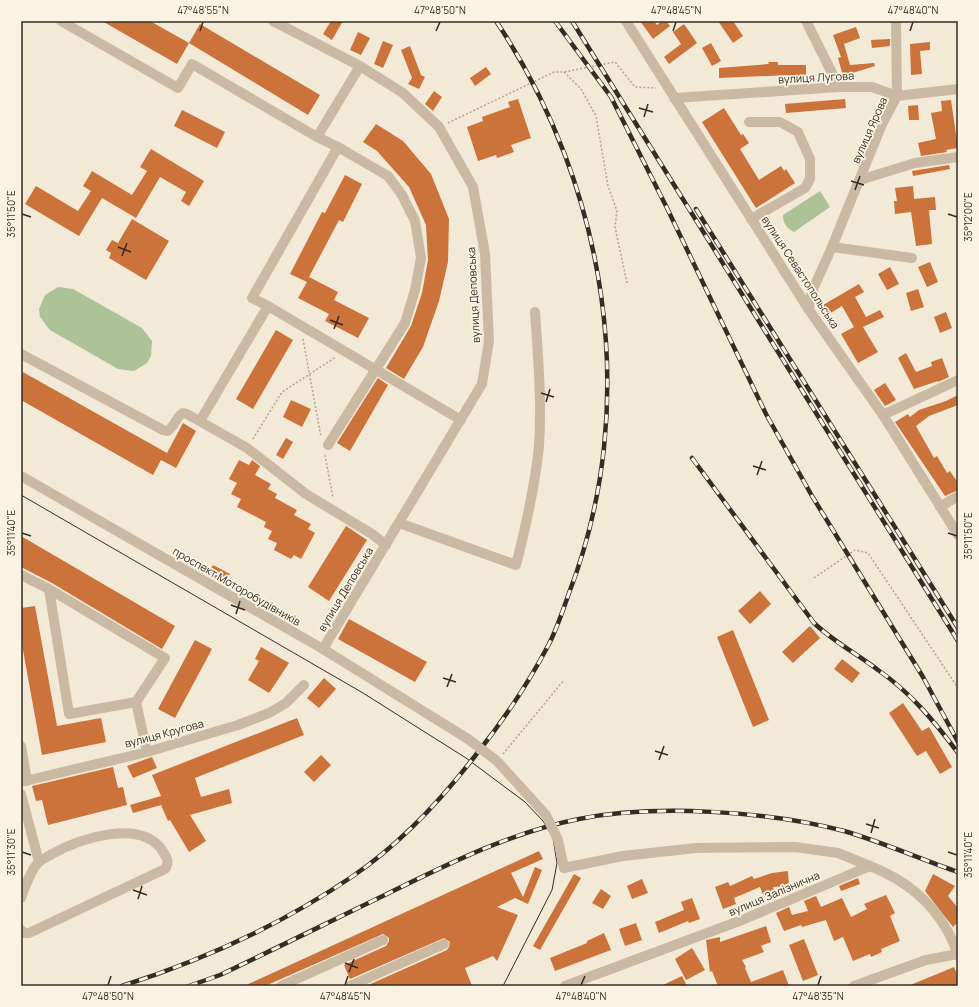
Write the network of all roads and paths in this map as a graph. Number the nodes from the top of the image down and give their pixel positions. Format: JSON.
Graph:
{"nodes":[{"id":1,"x":61,"y":21,"type":"edge"},
{"id":2,"x":273,"y":21,"type":"edge"},
{"id":3,"x":626,"y":21,"type":"edge"},
{"id":4,"x":806,"y":21,"type":"edge"},
{"id":5,"x":896,"y":21,"type":"edge"},
{"id":6,"x":360,"y":66,"type":"junction"},
{"id":7,"x":564,"y":72,"type":"junction"},
{"id":8,"x":839,"y":86,"type":"junction"},
{"id":9,"x":668,"y":88,"type":"junction"},
{"id":10,"x":958,"y":89,"type":"edge"},
{"id":11,"x":897,"y":96,"type":"junction"},
{"id":12,"x":674,"y":98,"type":"junction"},
{"id":13,"x":749,"y":122,"type":"dead end"},
{"id":14,"x":439,"y":127,"type":"junction"},
{"id":15,"x":317,"y":137,"type":"junction"},
{"id":16,"x":338,"y":147,"type":"junction"},
{"id":17,"x":958,"y":157,"type":"edge"},
{"id":18,"x":860,"y":180,"type":"junction"},
{"id":19,"x":751,"y":219,"type":"junction"},
{"id":20,"x":832,"y":247,"type":"junction"},
{"id":21,"x":912,"y":258,"type":"dead end"},
{"id":22,"x":627,"y":284,"type":"dead end"},
{"id":23,"x":268,"y":306,"type":"junction"},
{"id":24,"x":809,"y":310,"type":"junction"},
{"id":25,"x":535,"y":312,"type":"dead end"},
{"id":26,"x":301,"y":325,"type":"junction"},
{"id":27,"x":344,"y":351,"type":"junction"},
{"id":28,"x":21,"y":354,"type":"edge"},
{"id":29,"x":376,"y":370,"type":"junction"},
{"id":30,"x":310,"y":373,"type":"junction"},
{"id":31,"x":958,"y":380,"type":"edge"},
{"id":32,"x":883,"y":415,"type":"junction"},
{"id":33,"x":461,"y":420,"type":"junction"},
{"id":34,"x":200,"y":421,"type":"junction"},
{"id":35,"x":325,"y":446,"type":"junction"},
{"id":36,"x":247,"y":448,"type":"junction"},
{"id":37,"x":22,"y":478,"type":"edge"},
{"id":38,"x":958,"y":496,"type":"edge"},
{"id":39,"x":940,"y":507,"type":"junction"},
{"id":40,"x":335,"y":512,"type":"junction"},
{"id":41,"x":399,"y":522,"type":"junction"},
{"id":42,"x":958,"y":535,"type":"edge"},
{"id":43,"x":386,"y":545,"type":"junction"},
{"id":44,"x":21,"y":575,"type":"edge"},
{"id":45,"x":814,"y":578,"type":"dead end"},
{"id":46,"x":49,"y":589,"type":"junction"},
{"id":47,"x":323,"y":649,"type":"junction"},
{"id":48,"x":564,"y":680,"type":"dead end"},
{"id":49,"x":304,"y":685,"type":"dead end"},
{"id":50,"x":958,"y":688,"type":"edge"},
{"id":51,"x":136,"y":702,"type":"junction"},
{"id":52,"x":21,"y":746,"type":"edge"},
{"id":53,"x":147,"y":752,"type":"junction"},
{"id":54,"x":497,"y":761,"type":"junction"},
{"id":55,"x":24,"y":782,"type":"edge"},
{"id":56,"x":21,"y":794,"type":"edge"},
{"id":57,"x":39,"y":862,"type":"junction"},
{"id":58,"x":870,"y":866,"type":"junction"},
{"id":59,"x":24,"y":883,"type":"edge"},
{"id":60,"x":21,"y":898,"type":"edge"},
{"id":61,"x":21,"y":930,"type":"edge"},
{"id":62,"x":955,"y":936,"type":"edge"},
{"id":63,"x":383,"y":940,"type":"dead end"},
{"id":64,"x":444,"y":944,"type":"dead end"},
{"id":65,"x":958,"y":954,"type":"edge"},
{"id":66,"x":281,"y":986,"type":"edge"},
{"id":67,"x":350,"y":986,"type":"edge"},
{"id":68,"x":565,"y":986,"type":"edge"},
{"id":69,"x":854,"y":986,"type":"edge"}],
"edges":[{"from":1,"to":15,"type":"street"},
{"from":2,"to":6,"type":"street","name":"вулиця Деповська"},
{"from":3,"to":9,"type":"street","name":"вулиця Севастопольська"},
{"from":4,"to":8,"type":"street"},
{"from":5,"to":11,"type":"street","name":"вулиця Ярова"},
{"from":6,"to":14,"type":"street","name":"вулиця Деповська"},
{"from":6,"to":15,"type":"street"},
{"from":7,"to":9,"type":"path"},
{"from":7,"to":14,"type":"path"},
{"from":7,"to":22,"type":"path"},
{"from":8,"to":11,"type":"street","name":"вулиця Лугова"},
{"from":8,"to":12,"type":"street","name":"вулиця Лугова"},
{"from":9,"to":12,"type":"street","name":"вулиця Севастопольська"},
{"from":10,"to":11,"type":"street","name":"вулиця Лугова"},
{"from":11,"to":18,"type":"street","name":"вулиця Ярова"},
{"from":12,"to":19,"type":"street","name":"вулиця Севастопольська"},
{"from":13,"to":19,"type":"street"},
{"from":14,"to":33,"type":"street","name":"вулиця Деповська"},
{"from":15,"to":16,"type":"street"},
{"from":16,"to":23,"type":"street"},
{"from":16,"to":29,"type":"street"},
{"from":17,"to":18,"type":"street"},
{"from":18,"to":20,"type":"street","name":"вулиця Ярова"},
{"from":19,"to":24,"type":"street","name":"вулиця Севастопольська"},
{"from":20,"to":21,"type":"street"},
{"from":20,"to":24,"type":"street","name":"вулиця Ярова"},
{"from":23,"to":26,"type":"street"},
{"from":23,"to":34,"type":"street"},
{"from":24,"to":32,"type":"street","name":"вулиця Севастопольська"},
{"from":25,"to":41,"type":"street"},
{"from":26,"to":27,"type":"street"},
{"from":26,"to":30,"type":"path"},
{"from":27,"to":29,"type":"street"},
{"from":27,"to":30,"type":"path"},
{"from":28,"to":34,"type":"street"},
{"from":29,"to":33,"type":"street"},
{"from":29,"to":35,"type":"street"},
{"from":30,"to":35,"type":"path"},
{"from":30,"to":36,"type":"path"},
{"from":31,"to":32,"type":"street"},
{"from":32,"to":39,"type":"street","name":"вулиця Севастопольська"},
{"from":33,"to":41,"type":"street","name":"вулиця Деповська"},
{"from":34,"to":36,"type":"street"},
{"from":35,"to":40,"type":"path"},
{"from":36,"to":40,"type":"street"},
{"from":37,"to":47,"type":"street","name":"проспект Моторобудівників"},
{"from":38,"to":39,"type":"street"},
{"from":39,"to":42,"type":"street","name":"вулиця Севастопольська"},
{"from":40,"to":43,"type":"street"},
{"from":41,"to":43,"type":"street","name":"вулиця Деповська"},
{"from":43,"to":47,"type":"street","name":"вулиця Деповська"},
{"from":44,"to":46,"type":"street"},
{"from":45,"to":50,"type":"path"},
{"from":46,"to":51,"type":"street"},
{"from":46,"to":51,"type":"street"},
{"from":47,"to":54,"type":"street","name":"проспект Моторобудівників","bridge":true},
{"from":48,"to":54,"type":"path"},
{"from":49,"to":53,"type":"street","name":"вулиця Кругова"},
{"from":51,"to":53,"type":"street"},
{"from":52,"to":55,"type":"street"},
{"from":53,"to":55,"type":"street","name":"вулиця Кругова"},
{"from":54,"to":58,"type":"street","name":"проспект Моторобудівників","bridge":true},
{"from":56,"to":57,"type":"street"},
{"from":57,"to":59,"type":"street"},
{"from":57,"to":61,"type":"street"},
{"from":58,"to":62,"type":"street"},
{"from":58,"to":68,"type":"street","name":"вулиця Залізнична"},
{"from":59,"to":60,"type":"street"},
{"from":62,"to":65,"type":"street"},
{"from":63,"to":66,"type":"street"},
{"from":64,"to":67,"type":"street"},
{"from":65,"to":69,"type":"street"}]}
